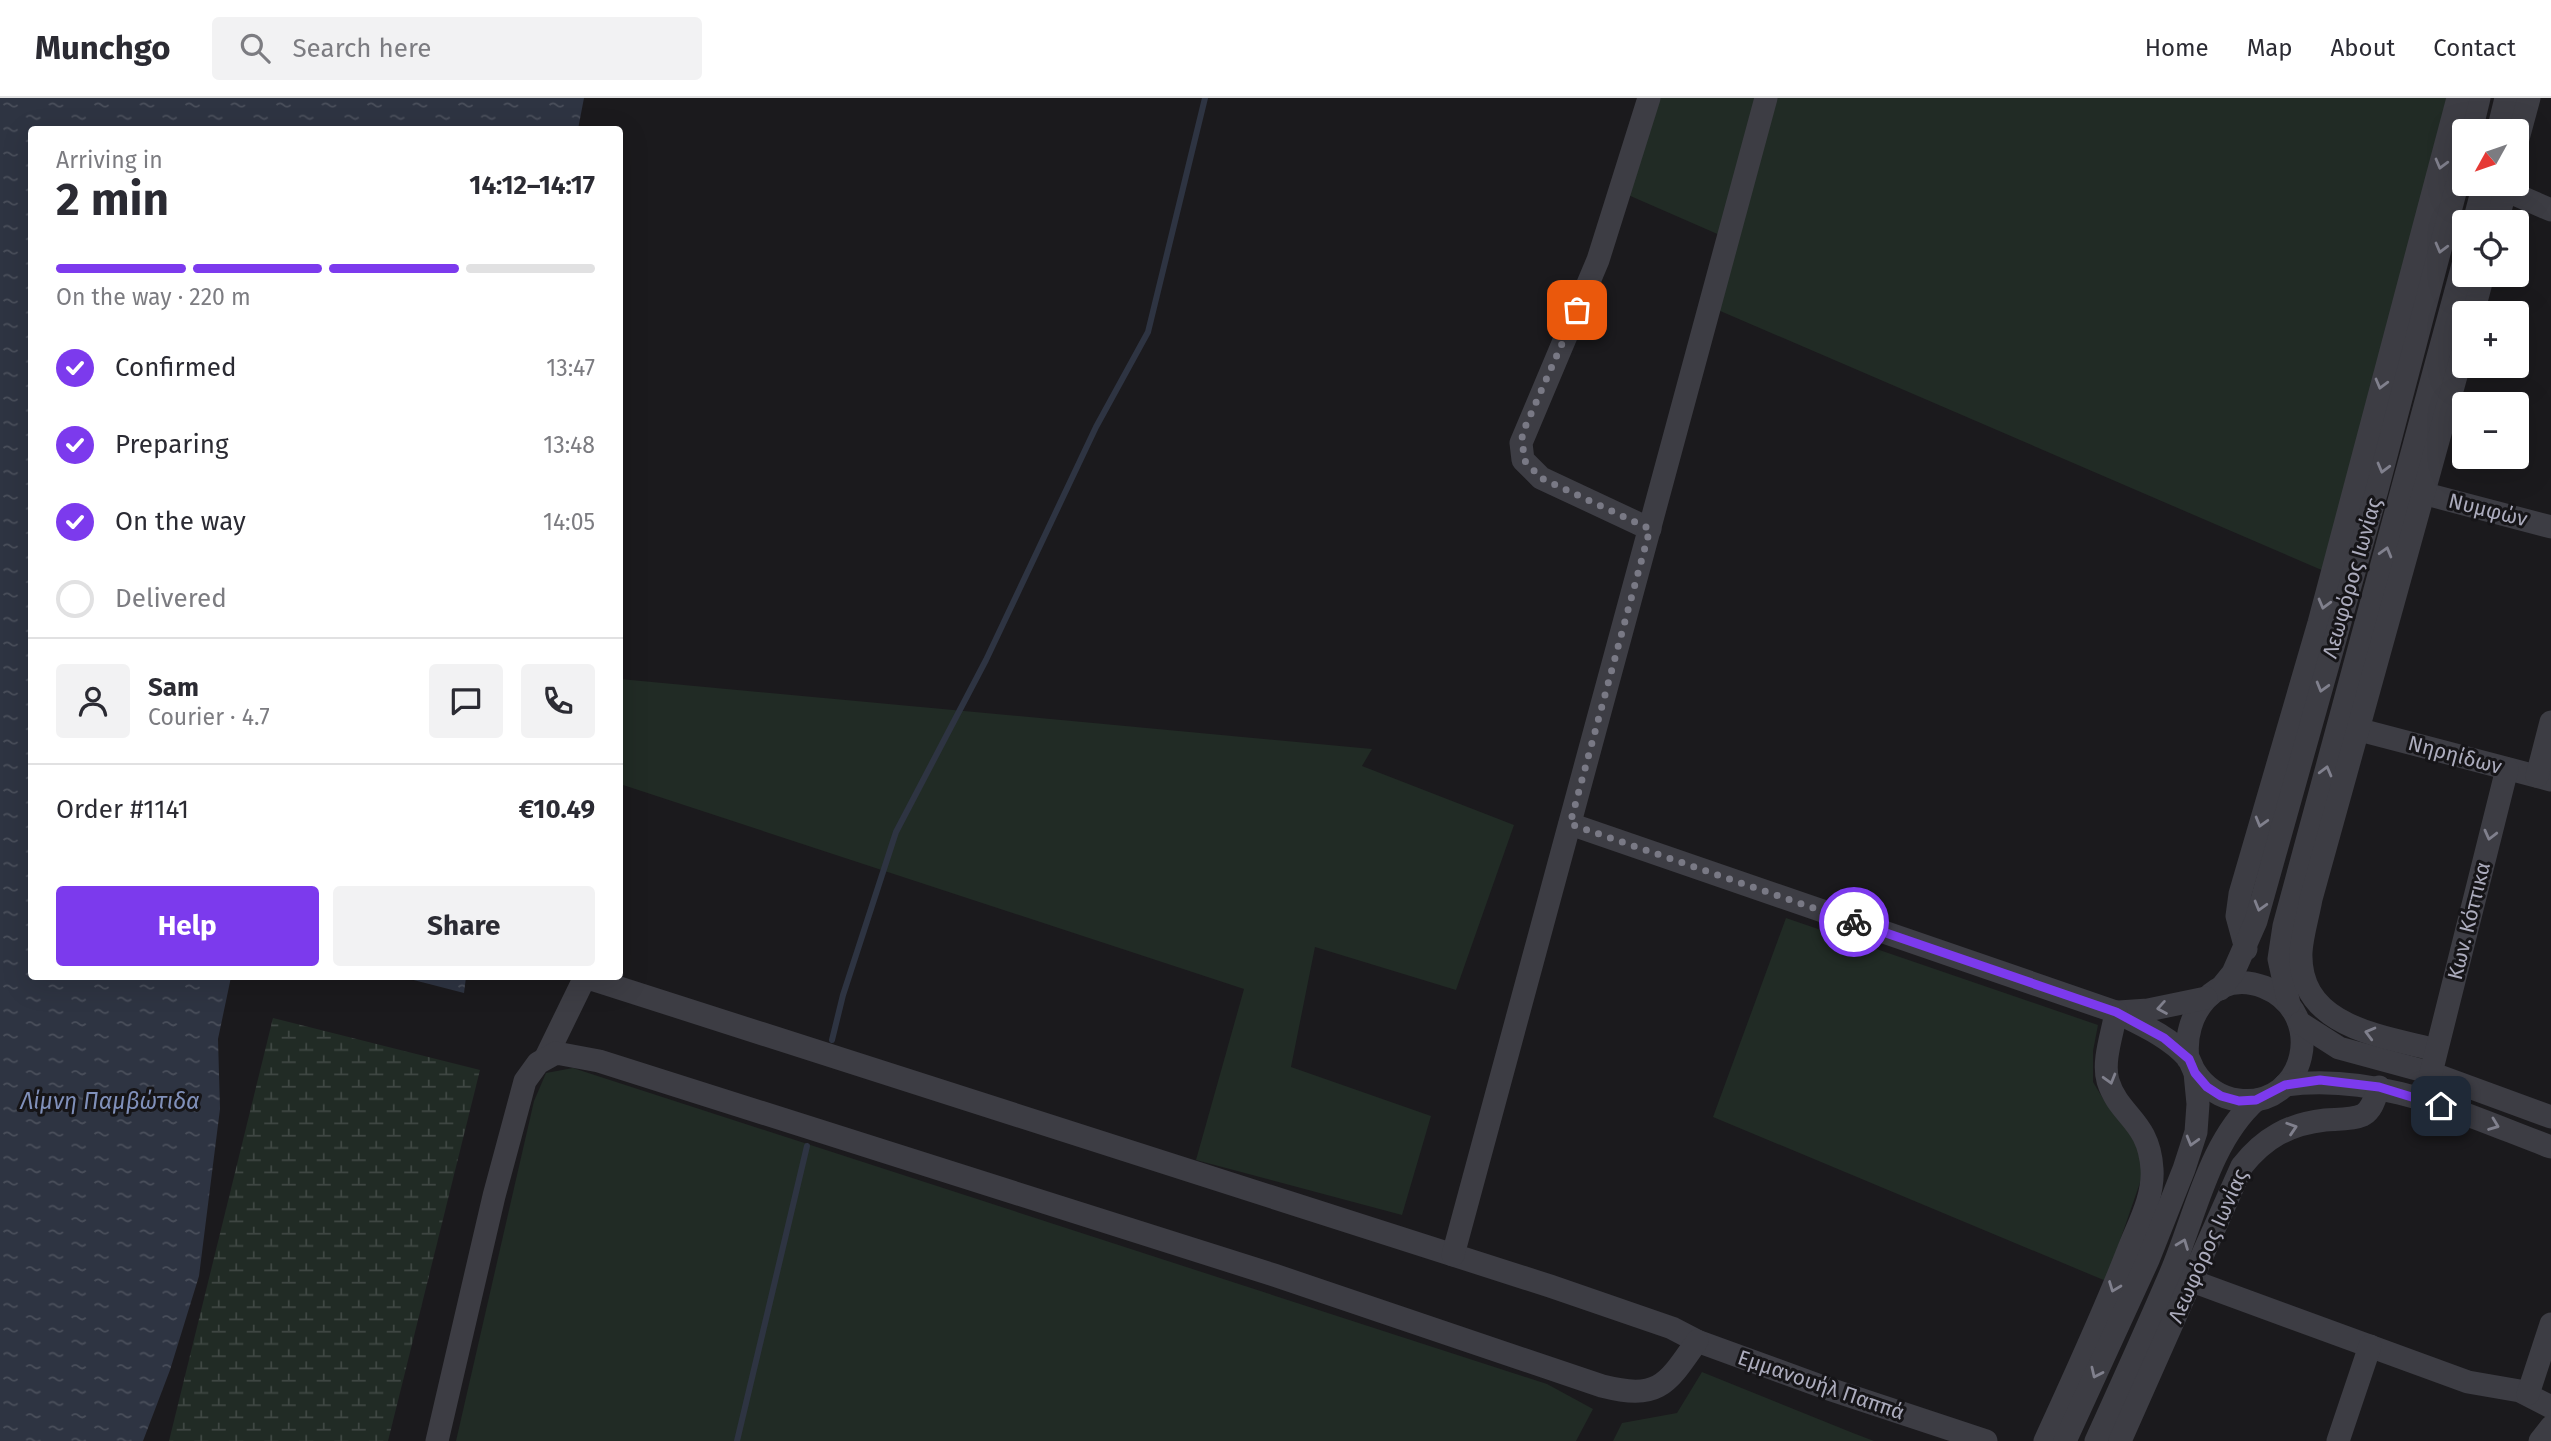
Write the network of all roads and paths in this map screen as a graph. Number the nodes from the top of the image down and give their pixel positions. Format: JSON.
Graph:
{"nodes":[{"id":1,"x":1649,"y":98,"type":"edge"},
{"id":2,"x":1766,"y":98,"type":"edge"},
{"id":3,"x":2458,"y":98,"type":"edge"},
{"id":4,"x":2479,"y":98,"type":"edge"},
{"id":5,"x":2506,"y":98,"type":"edge"},
{"id":6,"x":2529,"y":98,"type":"edge"},
{"id":7,"x":2474,"y":119,"type":"edge"},
{"id":8,"x":2501,"y":119,"type":"edge"},
{"id":9,"x":2523,"y":119,"type":"edge"},
{"id":10,"x":2454,"y":196,"type":"edge"},
{"id":11,"x":2521,"y":196,"type":"edge"},
{"id":12,"x":2551,"y":210,"type":"edge"},
{"id":13,"x":2457,"y":287,"type":"edge"},
{"id":14,"x":2456,"y":378,"type":"edge"},
{"id":15,"x":2426,"y":494,"type":"junction"},
{"id":16,"x":2551,"y":527,"type":"edge"},
{"id":17,"x":1650,"y":529,"type":"junction"},
{"id":18,"x":2551,"y":722,"type":"edge"},
{"id":19,"x":2360,"y":730,"type":"junction"},
{"id":20,"x":2507,"y":769,"type":"junction"},
{"id":21,"x":2544,"y":778,"type":"edge"},
{"id":22,"x":1570,"y":824,"type":"junction"},
{"id":23,"x":2246,"y":949,"type":"junction"},
{"id":24,"x":584,"y":980,"type":"edge"},
{"id":25,"x":594,"y":980,"type":"edge"},
{"id":26,"x":2213,"y":993,"type":"junction"},
{"id":27,"x":2116,"y":1012,"type":"junction"},
{"id":28,"x":2295,"y":1014,"type":"junction"},
{"id":29,"x":2436,"y":1050,"type":"junction"},
{"id":30,"x":546,"y":1056,"type":"junction"},
{"id":31,"x":2192,"y":1066,"type":"junction"},
{"id":32,"x":2431,"y":1073,"type":"junction"},
{"id":33,"x":2285,"y":1085,"type":"junction"},
{"id":34,"x":2379,"y":1087,"type":"junction"},
{"id":35,"x":2256,"y":1100,"type":"junction"},
{"id":36,"x":2551,"y":1116,"type":"edge"},
{"id":37,"x":2551,"y":1147,"type":"edge"},
{"id":38,"x":1453,"y":1255,"type":"junction"},
{"id":39,"x":2192,"y":1282,"type":"junction"},
{"id":40,"x":2551,"y":1324,"type":"edge"},
{"id":41,"x":1697,"y":1341,"type":"junction"},
{"id":42,"x":2370,"y":1346,"type":"junction"},
{"id":43,"x":2528,"y":1394,"type":"junction"},
{"id":44,"x":2551,"y":1407,"type":"edge"},
{"id":45,"x":2551,"y":1427,"type":"edge"},
{"id":46,"x":437,"y":1441,"type":"edge"},
{"id":47,"x":1986,"y":1441,"type":"edge"},
{"id":48,"x":2045,"y":1441,"type":"edge"},
{"id":49,"x":2065,"y":1441,"type":"edge"},
{"id":50,"x":2096,"y":1441,"type":"edge"},
{"id":51,"x":2120,"y":1441,"type":"edge"},
{"id":52,"x":2338,"y":1441,"type":"edge"},
{"id":53,"x":2540,"y":1441,"type":"edge"}],
"edges":[{"from":1,"to":17,"type":"street"},
{"from":2,"to":17,"type":"street"},
{"from":3,"to":23,"type":"street","one_way":true},
{"from":4,"to":7,"type":"street"},
{"from":5,"to":8,"type":"street"},
{"from":6,"to":9,"type":"street"},
{"from":10,"to":23,"type":"street","name":"Λεωφόρος Ιωνίας","one_way":true},
{"from":11,"to":12,"type":"street"},
{"from":28,"to":13,"type":"street","name":"Λεωφόρος Ιωνίας","one_way":true},
{"from":14,"to":15,"type":"street"},
{"from":15,"to":16,"type":"street","name":"Νυμφών"},
{"from":15,"to":19,"type":"street"},
{"from":17,"to":22,"type":"street"},
{"from":18,"to":21,"type":"street"},
{"from":19,"to":20,"type":"street","name":"Νηρηίδων"},
{"from":29,"to":19,"type":"street","one_way":true},
{"from":20,"to":21,"type":"street","name":"Νηρηίδων"},
{"from":20,"to":29,"type":"street","name":"Κων. Κόττικα","one_way":true},
{"from":22,"to":27,"type":"street"},
{"from":22,"to":38,"type":"street"},
{"from":23,"to":26,"type":"street","name":"Λεωφόρος Ιωνίας"},
{"from":24,"to":30,"type":"street","name":"Εμμανουήλ Παππά"},
{"from":25,"to":38,"type":"street","name":"Εμμανουήλ Παππά"},
{"from":26,"to":27,"type":"street","one_way":true},
{"from":26,"to":28,"type":"street"},
{"from":26,"to":31,"type":"street","name":"Λεωφόρος Ιωνίας"},
{"from":27,"to":31,"type":"street"},
{"from":27,"to":48,"type":"street","one_way":true},
{"from":28,"to":32,"type":"street"},
{"from":28,"to":33,"type":"street","name":"Λεωφόρος Ιωνίας"},
{"from":29,"to":32,"type":"street","name":"Κων. Κόττικα"},
{"from":30,"to":41,"type":"street"},
{"from":30,"to":46,"type":"street"},
{"from":31,"to":35,"type":"street"},
{"from":31,"to":49,"type":"street","name":"Λεωφόρος Ιωνίας","one_way":true},
{"from":32,"to":36,"type":"street"},
{"from":33,"to":34,"type":"street"},
{"from":33,"to":35,"type":"street","name":"Λεωφόρος Ιωνίας"},
{"from":34,"to":37,"type":"street","one_way":true},
{"from":39,"to":34,"type":"street","name":"Λεωφόρος Ιωνίας","one_way":true},
{"from":50,"to":35,"type":"street","name":"Λεωφόρος Ιωνίας","one_way":true},
{"from":38,"to":41,"type":"street","name":"Εμμανουήλ Παππά"},
{"from":39,"to":42,"type":"street"},
{"from":39,"to":51,"type":"street","name":"Λεωφόρος Ιωνίας"},
{"from":40,"to":43,"type":"street"},
{"from":41,"to":47,"type":"street","name":"Εμμανουήλ Παππά"},
{"from":42,"to":43,"type":"street"},
{"from":42,"to":52,"type":"street"},
{"from":43,"to":44,"type":"street"},
{"from":45,"to":53,"type":"street"}]}
